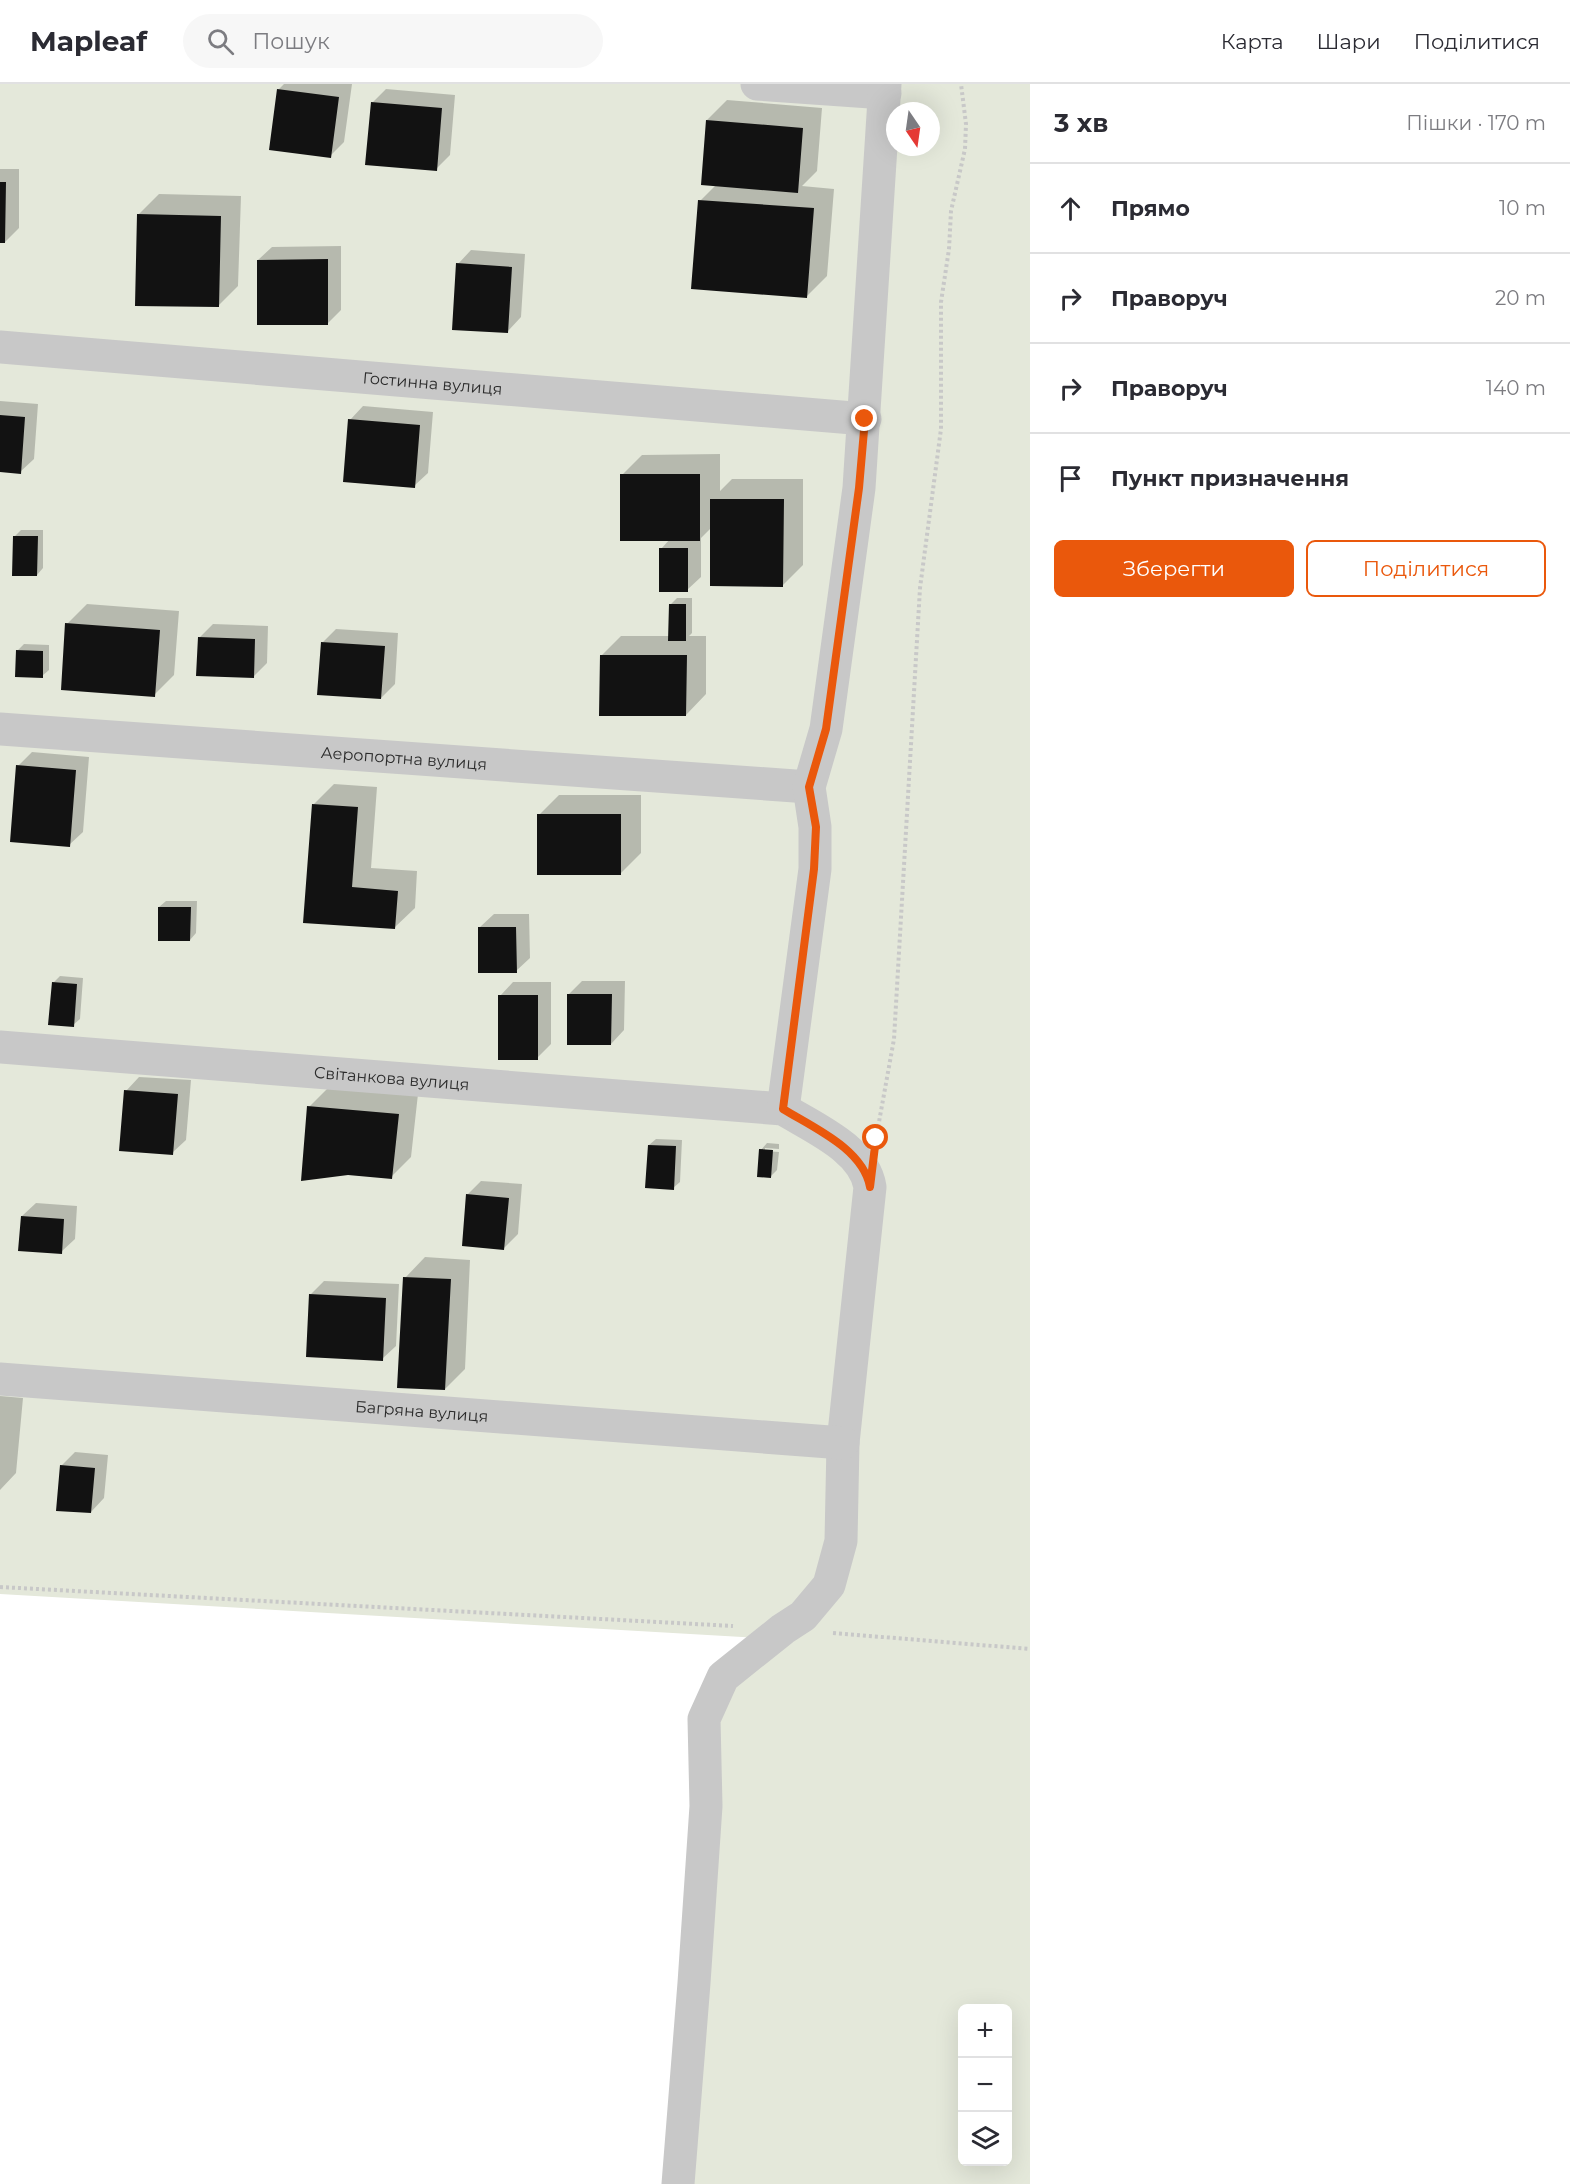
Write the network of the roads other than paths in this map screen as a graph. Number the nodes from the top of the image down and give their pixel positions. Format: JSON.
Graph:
{"nodes":[{"id":1,"x":757,"y":84,"type":"edge"},
{"id":2,"x":885,"y":88,"type":"edge"},
{"id":3,"x":0,"y":346,"type":"edge"},
{"id":4,"x":865,"y":419,"type":"junction"},
{"id":5,"x":0,"y":729,"type":"edge"},
{"id":6,"x":809,"y":787,"type":"junction"},
{"id":7,"x":0,"y":1047,"type":"edge"},
{"id":8,"x":783,"y":1109,"type":"junction"},
{"id":9,"x":0,"y":1379,"type":"edge"},
{"id":10,"x":843,"y":1443,"type":"junction"},
{"id":11,"x":678,"y":2184,"type":"edge"}],
"edges":[{"from":1,"to":2,"type":"street"},
{"from":2,"to":4,"type":"street"},
{"from":3,"to":4,"type":"street","name":"Гостинна вулиця"},
{"from":4,"to":6,"type":"street"},
{"from":5,"to":6,"type":"street","name":"Аеропортна вулиця"},
{"from":6,"to":8,"type":"street"},
{"from":7,"to":8,"type":"street","name":"Світанкова вулиця"},
{"from":8,"to":10,"type":"street"},
{"from":9,"to":10,"type":"street","name":"Багряна вулиця"},
{"from":10,"to":11,"type":"street"}]}
